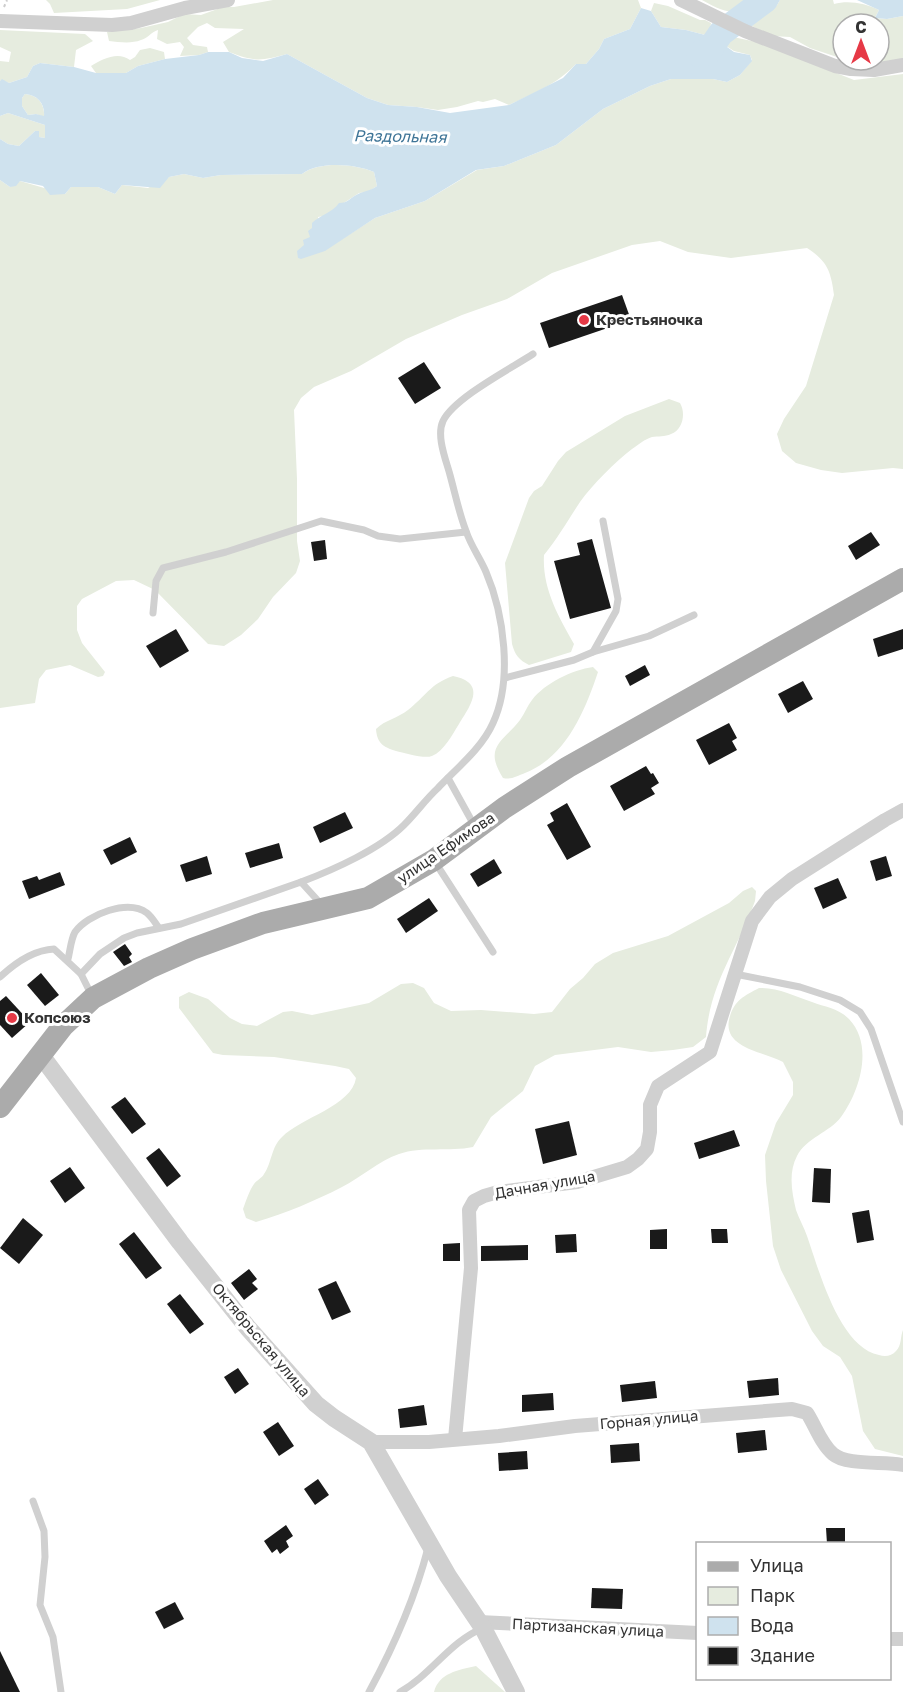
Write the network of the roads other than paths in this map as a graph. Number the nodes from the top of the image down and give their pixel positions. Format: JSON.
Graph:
{"nodes":[{"id":1,"x":228,"y":0,"type":"edge"},
{"id":2,"x":681,"y":0,"type":"edge"},
{"id":3,"x":0,"y":21,"type":"edge"},
{"id":4,"x":903,"y":65,"type":"edge"},
{"id":5,"x":533,"y":354,"type":"dead end"},
{"id":6,"x":603,"y":521,"type":"dead end"},
{"id":7,"x":466,"y":532,"type":"junction"},
{"id":8,"x":903,"y":579,"type":"edge"},
{"id":9,"x":153,"y":613,"type":"dead end"},
{"id":10,"x":694,"y":615,"type":"dead end"},
{"id":11,"x":593,"y":652,"type":"junction"},
{"id":12,"x":504,"y":678,"type":"junction"},
{"id":13,"x":448,"y":778,"type":"junction"},
{"id":14,"x":903,"y":810,"type":"edge"},
{"id":15,"x":476,"y":829,"type":"junction"},
{"id":16,"x":434,"y":860,"type":"junction"},
{"id":17,"x":302,"y":882,"type":"junction"},
{"id":18,"x":325,"y":909,"type":"junction"},
{"id":19,"x":159,"y":928,"type":"junction"},
{"id":20,"x":493,"y":952,"type":"dead end"},
{"id":21,"x":68,"y":959,"type":"junction"},
{"id":22,"x":81,"y":974,"type":"junction"},
{"id":23,"x":735,"y":974,"type":"junction"},
{"id":24,"x":0,"y":977,"type":"edge"},
{"id":25,"x":93,"y":998,"type":"junction"},
{"id":26,"x":40,"y":1054,"type":"junction"},
{"id":27,"x":0,"y":1107,"type":"edge"},
{"id":28,"x":903,"y":1122,"type":"edge"},
{"id":29,"x":455,"y":1439,"type":"junction"},
{"id":30,"x":371,"y":1442,"type":"junction"},
{"id":31,"x":903,"y":1465,"type":"edge"},
{"id":32,"x":33,"y":1501,"type":"dead end"},
{"id":33,"x":429,"y":1545,"type":"junction"},
{"id":34,"x":481,"y":1625,"type":"junction"},
{"id":35,"x":696,"y":1633,"type":"edge"},
{"id":36,"x":61,"y":1692,"type":"edge"},
{"id":37,"x":369,"y":1692,"type":"edge"},
{"id":38,"x":400,"y":1692,"type":"edge"},
{"id":39,"x":516,"y":1692,"type":"edge"}],
"edges":[{"from":1,"to":3,"type":"street"},
{"from":2,"to":4,"type":"street"},
{"from":5,"to":7,"type":"lane"},
{"from":6,"to":11,"type":"lane"},
{"from":7,"to":9,"type":"lane"},
{"from":7,"to":12,"type":"lane"},
{"from":8,"to":15,"type":"main road","name":"улица Ефимова"},
{"from":10,"to":11,"type":"lane"},
{"from":11,"to":12,"type":"lane"},
{"from":12,"to":13,"type":"lane"},
{"from":13,"to":15,"type":"lane"},
{"from":13,"to":17,"type":"lane"},
{"from":14,"to":23,"type":"street","name":"Дачная улица"},
{"from":15,"to":16,"type":"main road","name":"улица Ефимова"},
{"from":16,"to":18,"type":"main road","name":"улица Ефимова"},
{"from":16,"to":20,"type":"lane"},
{"from":17,"to":18,"type":"lane"},
{"from":17,"to":19,"type":"lane"},
{"from":18,"to":25,"type":"main road","name":"улица Ефимова"},
{"from":19,"to":21,"type":"lane"},
{"from":19,"to":22,"type":"lane"},
{"from":21,"to":22,"type":"lane"},
{"from":21,"to":24,"type":"lane"},
{"from":22,"to":25,"type":"lane"},
{"from":23,"to":28,"type":"lane"},
{"from":23,"to":29,"type":"street","name":"Дачная улица"},
{"from":25,"to":26,"type":"main road","name":"улица Ефимова"},
{"from":26,"to":27,"type":"main road","name":"улица Ефимова"},
{"from":26,"to":30,"type":"street","name":"Октябрьская улица"},
{"from":29,"to":30,"type":"street","name":"Горная улица"},
{"from":29,"to":31,"type":"street","name":"Горная улица"},
{"from":30,"to":33,"type":"street","name":"Октябрьская улица"},
{"from":32,"to":36,"type":"lane"},
{"from":33,"to":34,"type":"street","name":"Октябрьская улица"},
{"from":33,"to":37,"type":"lane"},
{"from":34,"to":35,"type":"street","name":"Партизанская улица"},
{"from":34,"to":38,"type":"lane"},
{"from":34,"to":39,"type":"street","name":"Октябрьская улица"}]}
